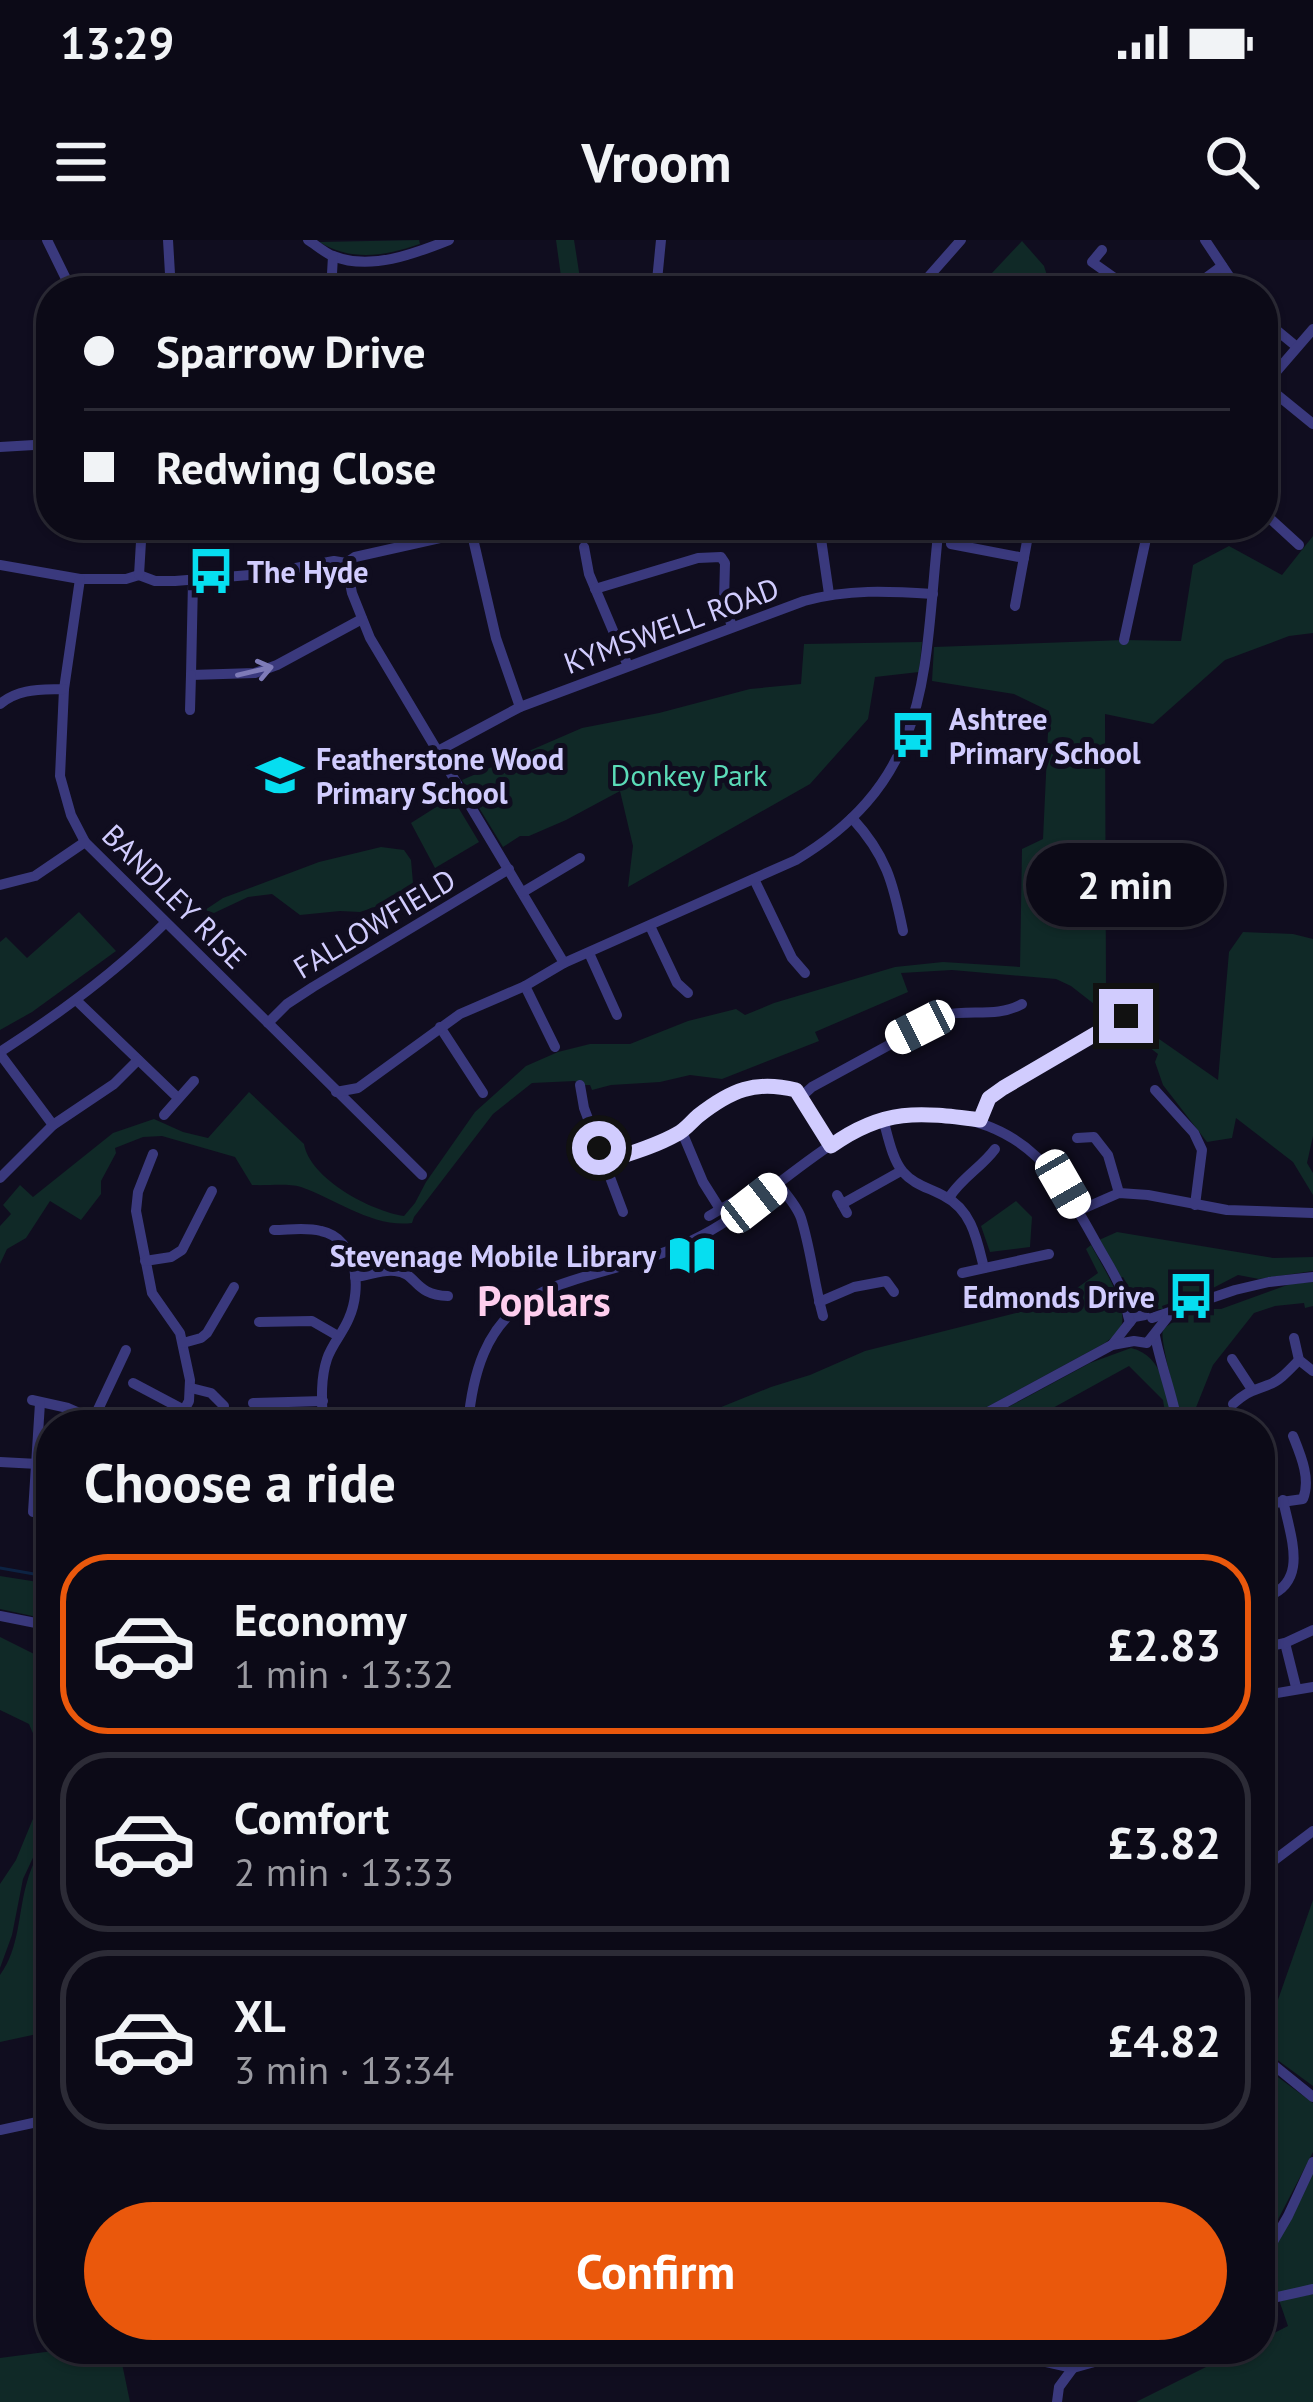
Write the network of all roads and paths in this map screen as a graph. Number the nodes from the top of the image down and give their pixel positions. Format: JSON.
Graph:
{"nodes":[{"id":1,"x":47,"y":240,"type":"edge"},
{"id":2,"x":168,"y":240,"type":"edge"},
{"id":3,"x":308,"y":240,"type":"edge"},
{"id":4,"x":449,"y":240,"type":"edge"},
{"id":5,"x":662,"y":240,"type":"edge"},
{"id":6,"x":961,"y":240,"type":"edge"},
{"id":7,"x":1205,"y":240,"type":"edge"},
{"id":8,"x":430,"y":244,"type":"edge"},
{"id":9,"x":1102,"y":250,"type":"dead end"},
{"id":10,"x":333,"y":256,"type":"junction"},
{"id":11,"x":1222,"y":266,"type":"junction"},
{"id":12,"x":65,"y":276,"type":"edge"},
{"id":13,"x":170,"y":276,"type":"edge"},
{"id":14,"x":332,"y":276,"type":"edge"},
{"id":15,"x":658,"y":276,"type":"edge"},
{"id":16,"x":930,"y":276,"type":"edge"},
{"id":17,"x":1112,"y":276,"type":"edge"},
{"id":18,"x":1208,"y":276,"type":"edge"},
{"id":19,"x":1229,"y":276,"type":"edge"},
{"id":20,"x":1313,"y":329,"type":"edge"},
{"id":21,"x":1278,"y":331,"type":"edge"},
{"id":22,"x":1297,"y":347,"type":"junction"},
{"id":23,"x":1278,"y":369,"type":"edge"},
{"id":24,"x":1278,"y":397,"type":"edge"},
{"id":25,"x":1313,"y":424,"type":"edge"},
{"id":26,"x":36,"y":445,"type":"edge"},
{"id":27,"x":0,"y":447,"type":"edge"},
{"id":28,"x":1278,"y":525,"type":"edge"},
{"id":29,"x":141,"y":540,"type":"edge"},
{"id":30,"x":402,"y":540,"type":"edge"},
{"id":31,"x":428,"y":540,"type":"edge"},
{"id":32,"x":473,"y":540,"type":"edge"},
{"id":33,"x":821,"y":540,"type":"edge"},
{"id":34,"x":937,"y":540,"type":"edge"},
{"id":35,"x":1027,"y":540,"type":"edge"},
{"id":36,"x":1146,"y":540,"type":"edge"},
{"id":37,"x":951,"y":544,"type":"dead end"},
{"id":38,"x":1299,"y":544,"type":"dead end"},
{"id":39,"x":403,"y":546,"type":"junction"},
{"id":40,"x":584,"y":547,"type":"dead end"},
{"id":41,"x":1024,"y":558,"type":"junction"},
{"id":42,"x":346,"y":563,"type":"junction"},
{"id":43,"x":0,"y":565,"type":"edge"},
{"id":44,"x":140,"y":575,"type":"junction"},
{"id":45,"x":80,"y":579,"type":"junction"},
{"id":46,"x":193,"y":580,"type":"junction"},
{"id":47,"x":596,"y":590,"type":"junction"},
{"id":48,"x":829,"y":594,"type":"junction"},
{"id":49,"x":932,"y":594,"type":"junction"},
{"id":50,"x":1015,"y":605,"type":"dead end"},
{"id":51,"x":362,"y":619,"type":"junction"},
{"id":52,"x":732,"y":627,"type":"junction"},
{"id":53,"x":1124,"y":640,"type":"dead end"},
{"id":54,"x":628,"y":666,"type":"junction"},
{"id":55,"x":191,"y":675,"type":"junction"},
{"id":56,"x":64,"y":689,"type":"junction"},
{"id":57,"x":0,"y":704,"type":"edge"},
{"id":58,"x":520,"y":706,"type":"junction"},
{"id":59,"x":190,"y":710,"type":"dead end"},
{"id":60,"x":438,"y":751,"type":"junction"},
{"id":61,"x":852,"y":818,"type":"junction"},
{"id":62,"x":85,"y":842,"type":"junction"},
{"id":63,"x":580,"y":858,"type":"dead end"},
{"id":64,"x":509,"y":869,"type":"junction"},
{"id":65,"x":754,"y":879,"type":"junction"},
{"id":66,"x":0,"y":885,"type":"edge"},
{"id":67,"x":523,"y":892,"type":"junction"},
{"id":68,"x":165,"y":923,"type":"junction"},
{"id":69,"x":650,"y":926,"type":"junction"},
{"id":70,"x":902,"y":931,"type":"dead end"},
{"id":71,"x":589,"y":953,"type":"junction"},
{"id":72,"x":564,"y":963,"type":"junction"},
{"id":73,"x":806,"y":973,"type":"dead end"},
{"id":74,"x":525,"y":986,"type":"junction"},
{"id":75,"x":688,"y":993,"type":"dead end"},
{"id":76,"x":76,"y":1000,"type":"junction"},
{"id":77,"x":1017,"y":1011,"type":"dead end"},
{"id":78,"x":1102,"y":1014,"type":"dead end"},
{"id":79,"x":616,"y":1016,"type":"dead end"},
{"id":80,"x":1126,"y":1016,"type":"dead end"},
{"id":81,"x":268,"y":1023,"type":"junction"},
{"id":82,"x":440,"y":1027,"type":"junction"},
{"id":83,"x":1109,"y":1027,"type":"junction"},
{"id":84,"x":555,"y":1048,"type":"dead end"},
{"id":85,"x":0,"y":1053,"type":"edge"},
{"id":86,"x":138,"y":1060,"type":"junction"},
{"id":87,"x":194,"y":1081,"type":"dead end"},
{"id":88,"x":580,"y":1085,"type":"dead end"},
{"id":89,"x":358,"y":1088,"type":"junction"},
{"id":90,"x":336,"y":1092,"type":"junction"},
{"id":91,"x":483,"y":1093,"type":"dead end"},
{"id":92,"x":1165,"y":1093,"type":"dead end"},
{"id":93,"x":802,"y":1096,"type":"junction"},
{"id":94,"x":177,"y":1097,"type":"junction"},
{"id":95,"x":353,"y":1108,"type":"junction"},
{"id":96,"x":164,"y":1114,"type":"dead end"},
{"id":97,"x":884,"y":1119,"type":"junction"},
{"id":98,"x":980,"y":1120,"type":"junction"},
{"id":99,"x":53,"y":1125,"type":"junction"},
{"id":100,"x":1105,"y":1127,"type":"dead end"},
{"id":101,"x":682,"y":1132,"type":"junction"},
{"id":102,"x":1094,"y":1137,"type":"junction"},
{"id":103,"x":1077,"y":1138,"type":"dead end"},
{"id":104,"x":831,"y":1146,"type":"junction"},
{"id":105,"x":995,"y":1149,"type":"dead end"},
{"id":106,"x":153,"y":1154,"type":"dead end"},
{"id":107,"x":604,"y":1162,"type":"junction"},
{"id":108,"x":902,"y":1171,"type":"junction"},
{"id":109,"x":422,"y":1175,"type":"dead end"},
{"id":110,"x":0,"y":1178,"type":"edge"},
{"id":111,"x":778,"y":1184,"type":"junction"},
{"id":112,"x":212,"y":1191,"type":"dead end"},
{"id":113,"x":1119,"y":1193,"type":"junction"},
{"id":114,"x":949,"y":1198,"type":"junction"},
{"id":115,"x":733,"y":1202,"type":"dead end"},
{"id":116,"x":842,"y":1204,"type":"dead end"},
{"id":117,"x":1195,"y":1205,"type":"junction"},
{"id":118,"x":1078,"y":1211,"type":"junction"},
{"id":119,"x":623,"y":1212,"type":"dead end"},
{"id":120,"x":1313,"y":1213,"type":"edge"},
{"id":121,"x":274,"y":1230,"type":"dead end"},
{"id":122,"x":1036,"y":1238,"type":"dead end"},
{"id":123,"x":145,"y":1261,"type":"junction"},
{"id":124,"x":984,"y":1268,"type":"junction"},
{"id":125,"x":962,"y":1273,"type":"dead end"},
{"id":126,"x":355,"y":1277,"type":"junction"},
{"id":127,"x":1313,"y":1277,"type":"edge"},
{"id":128,"x":890,"y":1280,"type":"dead end"},
{"id":129,"x":234,"y":1287,"type":"dead end"},
{"id":130,"x":448,"y":1296,"type":"dead end"},
{"id":131,"x":1127,"y":1300,"type":"junction"},
{"id":132,"x":819,"y":1302,"type":"junction"},
{"id":133,"x":823,"y":1316,"type":"dead end"},
{"id":134,"x":259,"y":1322,"type":"dead end"},
{"id":135,"x":1129,"y":1324,"type":"junction"},
{"id":136,"x":1152,"y":1324,"type":"junction"},
{"id":137,"x":338,"y":1336,"type":"junction"},
{"id":138,"x":1294,"y":1338,"type":"dead end"},
{"id":139,"x":183,"y":1342,"type":"junction"},
{"id":140,"x":1137,"y":1342,"type":"junction"},
{"id":141,"x":1112,"y":1345,"type":"junction"},
{"id":142,"x":127,"y":1350,"type":"dead end"},
{"id":143,"x":1158,"y":1358,"type":"junction"},
{"id":144,"x":1232,"y":1359,"type":"dead end"},
{"id":145,"x":1299,"y":1360,"type":"junction"},
{"id":146,"x":1313,"y":1371,"type":"edge"},
{"id":147,"x":133,"y":1383,"type":"dead end"},
{"id":148,"x":191,"y":1388,"type":"junction"},
{"id":149,"x":1251,"y":1388,"type":"junction"},
{"id":150,"x":322,"y":1402,"type":"junction"},
{"id":151,"x":253,"y":1403,"type":"dead end"},
{"id":152,"x":1233,"y":1404,"type":"dead end"},
{"id":153,"x":224,"y":1406,"type":"dead end"},
{"id":154,"x":36,"y":1410,"type":"edge"},
{"id":155,"x":73,"y":1410,"type":"edge"},
{"id":156,"x":98,"y":1410,"type":"edge"},
{"id":157,"x":184,"y":1410,"type":"joint"},
{"id":158,"x":322,"y":1410,"type":"edge"},
{"id":159,"x":471,"y":1410,"type":"edge"},
{"id":160,"x":992,"y":1410,"type":"edge"},
{"id":161,"x":1175,"y":1410,"type":"edge"},
{"id":162,"x":1293,"y":1436,"type":"dead end"},
{"id":163,"x":0,"y":1462,"type":"edge"},
{"id":164,"x":36,"y":1464,"type":"edge"},
{"id":165,"x":36,"y":1496,"type":"edge"},
{"id":166,"x":1283,"y":1501,"type":"junction"},
{"id":167,"x":1275,"y":1502,"type":"edge"},
{"id":168,"x":33,"y":1512,"type":"dead end"},
{"id":169,"x":1275,"y":1594,"type":"edge"},
{"id":170,"x":0,"y":1616,"type":"edge"},
{"id":171,"x":36,"y":1623,"type":"edge"},
{"id":172,"x":1313,"y":1630,"type":"edge"},
{"id":173,"x":1285,"y":1643,"type":"junction"},
{"id":174,"x":1275,"y":1645,"type":"edge"},
{"id":175,"x":1313,"y":1687,"type":"edge"},
{"id":176,"x":1296,"y":1688,"type":"junction"},
{"id":177,"x":1275,"y":1693,"type":"edge"},
{"id":178,"x":1313,"y":1832,"type":"edge"},
{"id":179,"x":1275,"y":1860,"type":"edge"},
{"id":180,"x":1275,"y":2066,"type":"edge"},
{"id":181,"x":1313,"y":2097,"type":"edge"},
{"id":182,"x":36,"y":2123,"type":"edge"},
{"id":183,"x":0,"y":2131,"type":"edge"},
{"id":184,"x":1313,"y":2162,"type":"edge"},
{"id":185,"x":1275,"y":2235,"type":"edge"},
{"id":186,"x":1313,"y":2289,"type":"edge"},
{"id":187,"x":1275,"y":2298,"type":"edge"},
{"id":188,"x":1055,"y":2364,"type":"edge"},
{"id":189,"x":1087,"y":2364,"type":"edge"},
{"id":190,"x":1073,"y":2368,"type":"junction"},
{"id":191,"x":1057,"y":2402,"type":"edge"}],
"edges":[{"from":1,"to":12,"type":"street"},
{"from":2,"to":13,"type":"street"},
{"from":3,"to":10,"type":"street"},
{"from":4,"to":8,"type":"street"},
{"from":5,"to":15,"type":"street"},
{"from":6,"to":16,"type":"street"},
{"from":7,"to":11,"type":"street"},
{"from":8,"to":10,"type":"street"},
{"from":9,"to":17,"type":"street"},
{"from":10,"to":14,"type":"street"},
{"from":11,"to":18,"type":"street"},
{"from":11,"to":19,"type":"street"},
{"from":20,"to":22,"type":"street"},
{"from":21,"to":22,"type":"street"},
{"from":22,"to":23,"type":"street"},
{"from":24,"to":25,"type":"street"},
{"from":26,"to":27,"type":"street"},
{"from":28,"to":38,"type":"street"},
{"from":29,"to":44,"type":"street"},
{"from":30,"to":39,"type":"street"},
{"from":31,"to":39,"type":"street"},
{"from":32,"to":58,"type":"street"},
{"from":33,"to":48,"type":"street"},
{"from":34,"to":49,"type":"street"},
{"from":35,"to":41,"type":"street"},
{"from":36,"to":53,"type":"street"},
{"from":37,"to":41,"type":"street"},
{"from":39,"to":42,"type":"street"},
{"from":40,"to":47,"type":"street"},
{"from":41,"to":50,"type":"street"},
{"from":42,"to":46,"type":"street"},
{"from":42,"to":51,"type":"street"},
{"from":43,"to":45,"type":"street"},
{"from":44,"to":45,"type":"street"},
{"from":44,"to":46,"type":"street"},
{"from":45,"to":56,"type":"street","name":"BANDLEY RISE"},
{"from":46,"to":55,"type":"street"},
{"from":47,"to":52,"type":"street"},
{"from":47,"to":54,"type":"street"},
{"from":48,"to":49,"type":"street","name":"KYMSWELL ROAD"},
{"from":48,"to":52,"type":"street","name":"KYMSWELL ROAD"},
{"from":49,"to":61,"type":"street"},
{"from":55,"to":51,"type":"street","one_way":true},
{"from":51,"to":60,"type":"street"},
{"from":52,"to":54,"type":"street","name":"KYMSWELL ROAD"},
{"from":54,"to":58,"type":"street","name":"KYMSWELL ROAD"},
{"from":55,"to":59,"type":"street"},
{"from":56,"to":57,"type":"street"},
{"from":56,"to":62,"type":"street","name":"BANDLEY RISE"},
{"from":58,"to":60,"type":"street","name":"KYMSWELL ROAD"},
{"from":60,"to":64,"type":"street"},
{"from":61,"to":65,"type":"street"},
{"from":61,"to":70,"type":"street"},
{"from":62,"to":66,"type":"street"},
{"from":62,"to":68,"type":"street","name":"BANDLEY RISE"},
{"from":63,"to":67,"type":"street"},
{"from":64,"to":67,"type":"street"},
{"from":64,"to":81,"type":"street","name":"FALLOWFIELD"},
{"from":65,"to":69,"type":"street"},
{"from":65,"to":73,"type":"street"},
{"from":67,"to":72,"type":"street"},
{"from":68,"to":76,"type":"street"},
{"from":68,"to":81,"type":"street","name":"BANDLEY RISE"},
{"from":69,"to":71,"type":"street"},
{"from":69,"to":75,"type":"street"},
{"from":71,"to":72,"type":"street"},
{"from":71,"to":79,"type":"street"},
{"from":72,"to":74,"type":"street"},
{"from":74,"to":82,"type":"street"},
{"from":74,"to":84,"type":"street"},
{"from":76,"to":85,"type":"street"},
{"from":76,"to":86,"type":"street"},
{"from":77,"to":93,"type":"street"},
{"from":78,"to":83,"type":"street"},
{"from":80,"to":83,"type":"street"},
{"from":81,"to":90,"type":"street","name":"BANDLEY RISE"},
{"from":82,"to":89,"type":"street"},
{"from":82,"to":91,"type":"street"},
{"from":83,"to":98,"type":"street"},
{"from":85,"to":99,"type":"street"},
{"from":86,"to":94,"type":"street"},
{"from":86,"to":99,"type":"street"},
{"from":87,"to":94,"type":"street"},
{"from":88,"to":107,"type":"street"},
{"from":89,"to":90,"type":"street"},
{"from":89,"to":95,"type":"street"},
{"from":90,"to":95,"type":"street","name":"BANDLEY RISE"},
{"from":92,"to":117,"type":"street"},
{"from":93,"to":101,"type":"street"},
{"from":93,"to":104,"type":"street"},
{"from":94,"to":96,"type":"street"},
{"from":95,"to":109,"type":"street","name":"BANDLEY RISE"},
{"from":97,"to":98,"type":"street"},
{"from":97,"to":104,"type":"street"},
{"from":97,"to":108,"type":"street"},
{"from":98,"to":118,"type":"street"},
{"from":99,"to":110,"type":"street"},
{"from":100,"to":102,"type":"street"},
{"from":101,"to":107,"type":"street"},
{"from":101,"to":115,"type":"street"},
{"from":102,"to":103,"type":"street"},
{"from":102,"to":113,"type":"street"},
{"from":104,"to":111,"type":"street"},
{"from":105,"to":114,"type":"street"},
{"from":106,"to":123,"type":"street"},
{"from":107,"to":119,"type":"street"},
{"from":108,"to":114,"type":"street"},
{"from":108,"to":116,"type":"street"},
{"from":111,"to":132,"type":"street"},
{"from":111,"to":159,"type":"street"},
{"from":112,"to":123,"type":"street"},
{"from":113,"to":117,"type":"street"},
{"from":113,"to":118,"type":"street"},
{"from":114,"to":124,"type":"street"},
{"from":117,"to":120,"type":"street"},
{"from":118,"to":131,"type":"street"},
{"from":121,"to":126,"type":"street"},
{"from":122,"to":124,"type":"street"},
{"from":123,"to":139,"type":"street"},
{"from":124,"to":125,"type":"street"},
{"from":126,"to":130,"type":"street"},
{"from":126,"to":137,"type":"street"},
{"from":127,"to":136,"type":"street"},
{"from":128,"to":132,"type":"street"},
{"from":129,"to":139,"type":"street"},
{"from":131,"to":135,"type":"street"},
{"from":131,"to":136,"type":"street"},
{"from":132,"to":133,"type":"street"},
{"from":134,"to":137,"type":"street"},
{"from":135,"to":136,"type":"street"},
{"from":135,"to":140,"type":"street"},
{"from":135,"to":141,"type":"street"},
{"from":136,"to":140,"type":"street"},
{"from":136,"to":143,"type":"street"},
{"from":137,"to":150,"type":"street"},
{"from":138,"to":145,"type":"street"},
{"from":139,"to":148,"type":"street"},
{"from":140,"to":141,"type":"street"},
{"from":140,"to":143,"type":"street"},
{"from":141,"to":160,"type":"street"},
{"from":142,"to":156,"type":"street"},
{"from":143,"to":161,"type":"street"},
{"from":144,"to":149,"type":"street"},
{"from":145,"to":146,"type":"street"},
{"from":145,"to":149,"type":"street"},
{"from":147,"to":157,"type":"street"},
{"from":148,"to":153,"type":"street"},
{"from":148,"to":157,"type":"street"},
{"from":149,"to":152,"type":"street"},
{"from":150,"to":151,"type":"street"},
{"from":150,"to":158,"type":"street"},
{"from":154,"to":155,"type":"street"},
{"from":162,"to":166,"type":"street"},
{"from":163,"to":164,"type":"street"},
{"from":165,"to":168,"type":"street"},
{"from":166,"to":167,"type":"street"},
{"from":166,"to":169,"type":"street"},
{"from":170,"to":171,"type":"street"},
{"from":172,"to":173,"type":"street"},
{"from":173,"to":174,"type":"street"},
{"from":173,"to":176,"type":"street"},
{"from":175,"to":176,"type":"street"},
{"from":176,"to":177,"type":"street"},
{"from":178,"to":179,"type":"street"},
{"from":180,"to":181,"type":"street"},
{"from":182,"to":183,"type":"street"},
{"from":184,"to":185,"type":"street"},
{"from":186,"to":187,"type":"street"},
{"from":188,"to":190,"type":"street"},
{"from":189,"to":190,"type":"street"},
{"from":190,"to":191,"type":"street"}]}
